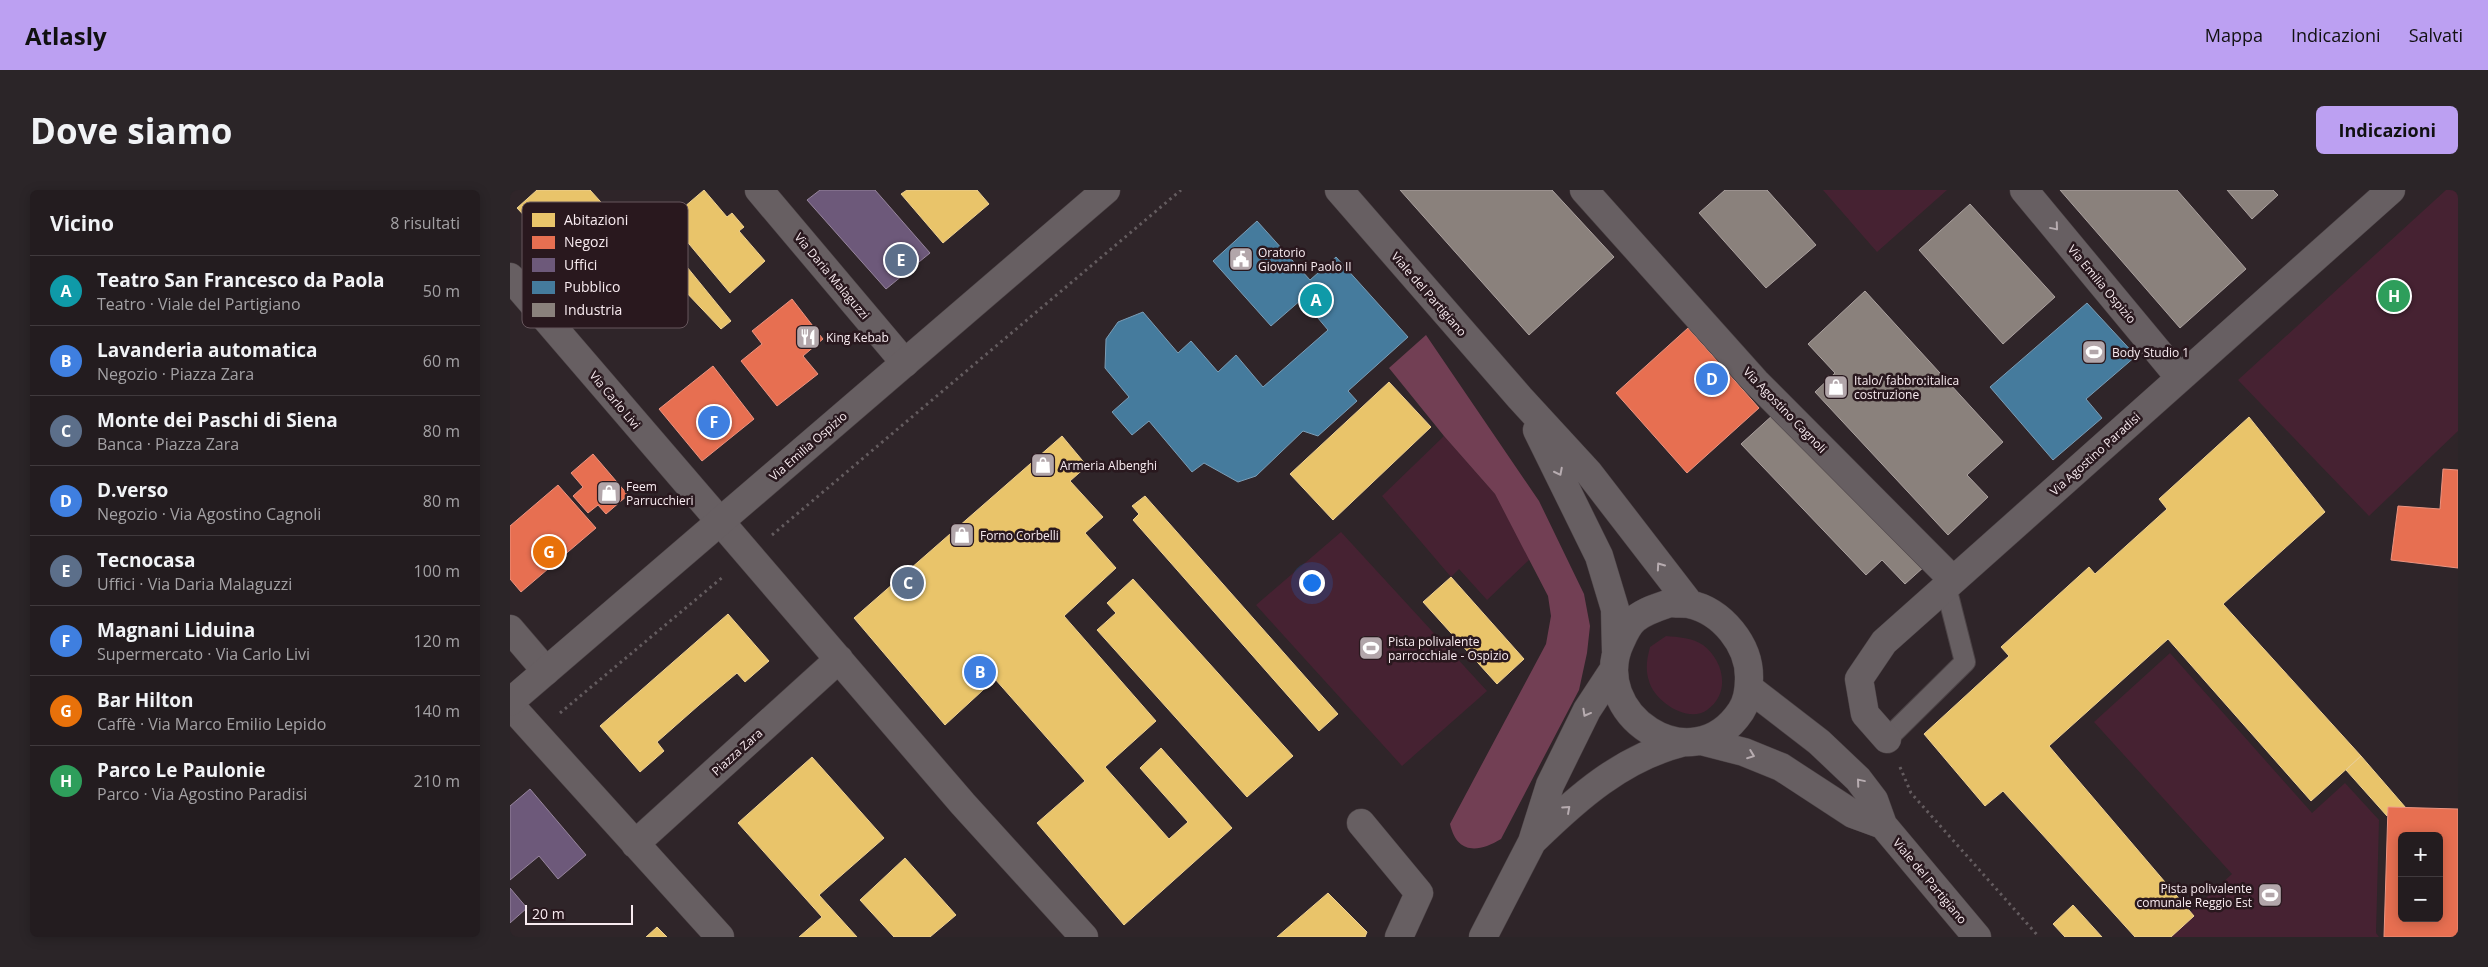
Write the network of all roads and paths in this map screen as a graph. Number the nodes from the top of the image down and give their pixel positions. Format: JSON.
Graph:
{"nodes":[{"id":1,"x":759,"y":190,"type":"edge"},
{"id":2,"x":1106,"y":190,"type":"edge"},
{"id":3,"x":1181,"y":190,"type":"edge"},
{"id":4,"x":1339,"y":190,"type":"edge"},
{"id":5,"x":1584,"y":190,"type":"edge"},
{"id":6,"x":2024,"y":190,"type":"edge"},
{"id":7,"x":2374,"y":195,"type":"edge"},
{"id":8,"x":510,"y":277,"type":"edge"},
{"id":9,"x":522,"y":291,"type":"edge"},
{"id":10,"x":554,"y":328,"type":"edge"},
{"id":11,"x":905,"y":363,"type":"junction"},
{"id":12,"x":2180,"y":378,"type":"junction"},
{"id":13,"x":1520,"y":398,"type":"junction"},
{"id":14,"x":719,"y":522,"type":"junction"},
{"id":15,"x":748,"y":556,"type":"junction"},
{"id":16,"x":1949,"y":583,"type":"junction"},
{"id":17,"x":1690,"y":604,"type":"junction"},
{"id":18,"x":510,"y":629,"type":"edge"},
{"id":19,"x":839,"y":659,"type":"junction"},
{"id":20,"x":1614,"y":662,"type":"junction"},
{"id":21,"x":546,"y":671,"type":"junction"},
{"id":22,"x":1749,"y":688,"type":"junction"},
{"id":23,"x":510,"y":704,"type":"edge"},
{"id":24,"x":535,"y":734,"type":"junction"},
{"id":25,"x":1887,"y":739,"type":"junction"},
{"id":26,"x":1693,"y":742,"type":"junction"},
{"id":27,"x":1361,"y":822,"type":"dead end"},
{"id":28,"x":1883,"y":825,"type":"junction"},
{"id":29,"x":1532,"y":842,"type":"junction"},
{"id":30,"x":635,"y":844,"type":"junction"},
{"id":31,"x":720,"y":937,"type":"edge"},
{"id":32,"x":1084,"y":937,"type":"edge"},
{"id":33,"x":1399,"y":937,"type":"edge"},
{"id":34,"x":1483,"y":937,"type":"edge"},
{"id":35,"x":1977,"y":937,"type":"edge"},
{"id":36,"x":2039,"y":937,"type":"edge"}],
"edges":[{"from":1,"to":11,"type":"street","name":"Via Daria Malaguzzi"},
{"from":2,"to":11,"type":"street","name":"Via Emilia Ospizio"},
{"from":3,"to":15,"type":"path"},
{"from":4,"to":13,"type":"street","name":"Viale del Partigiano"},
{"from":5,"to":16,"type":"street","name":"Via Agostino Cagnoli"},
{"from":6,"to":12,"type":"street","name":"Via Emilia Ospizio","one_way":true},
{"from":7,"to":12,"type":"street","name":"Via Agostino Paradisi"},
{"from":8,"to":9,"type":"street","name":"Via Carlo Livi"},
{"from":10,"to":14,"type":"street","name":"Via Carlo Livi"},
{"from":11,"to":14,"type":"street","name":"Via Emilia Ospizio"},
{"from":12,"to":16,"type":"street","name":"Via Agostino Paradisi"},
{"from":17,"to":13,"type":"street","name":"Viale del Partigiano","one_way":true},
{"from":13,"to":20,"type":"street","name":"Viale del Partigiano","one_way":true},
{"from":14,"to":15,"type":"street","name":"Via Carlo Livi"},
{"from":14,"to":21,"type":"street","name":"Via Emilia Ospizio"},
{"from":15,"to":19,"type":"street","name":"Via Carlo Livi"},
{"from":15,"to":24,"type":"path"},
{"from":16,"to":25,"type":"lane"},
{"from":16,"to":25,"type":"street","name":"Via Agostino Paradisi"},
{"from":17,"to":20,"type":"street","name":"Viale del Partigiano"},
{"from":17,"to":22,"type":"street","name":"Viale del Partigiano"},
{"from":18,"to":21,"type":"street"},
{"from":19,"to":30,"type":"street","name":"Piazza Zara"},
{"from":19,"to":32,"type":"street","name":"Via Carlo Livi"},
{"from":20,"to":26,"type":"street","name":"Viale del Partigiano"},
{"from":20,"to":29,"type":"street","name":"Viale del Partigiano","one_way":true},
{"from":21,"to":23,"type":"street","name":"Via Emilia Ospizio"},
{"from":22,"to":26,"type":"street","name":"Viale del Partigiano"},
{"from":28,"to":22,"type":"street","name":"Viale del Partigiano","one_way":true},
{"from":23,"to":24,"type":"street"},
{"from":24,"to":30,"type":"street"},
{"from":25,"to":36,"type":"path"},
{"from":26,"to":28,"type":"street","name":"Viale del Partigiano","one_way":true},
{"from":29,"to":26,"type":"street","name":"Viale del Partigiano","one_way":true},
{"from":27,"to":33,"type":"street"},
{"from":28,"to":35,"type":"street","name":"Viale del Partigiano"},
{"from":29,"to":34,"type":"street","name":"Viale del Partigiano"},
{"from":30,"to":31,"type":"street"}]}
